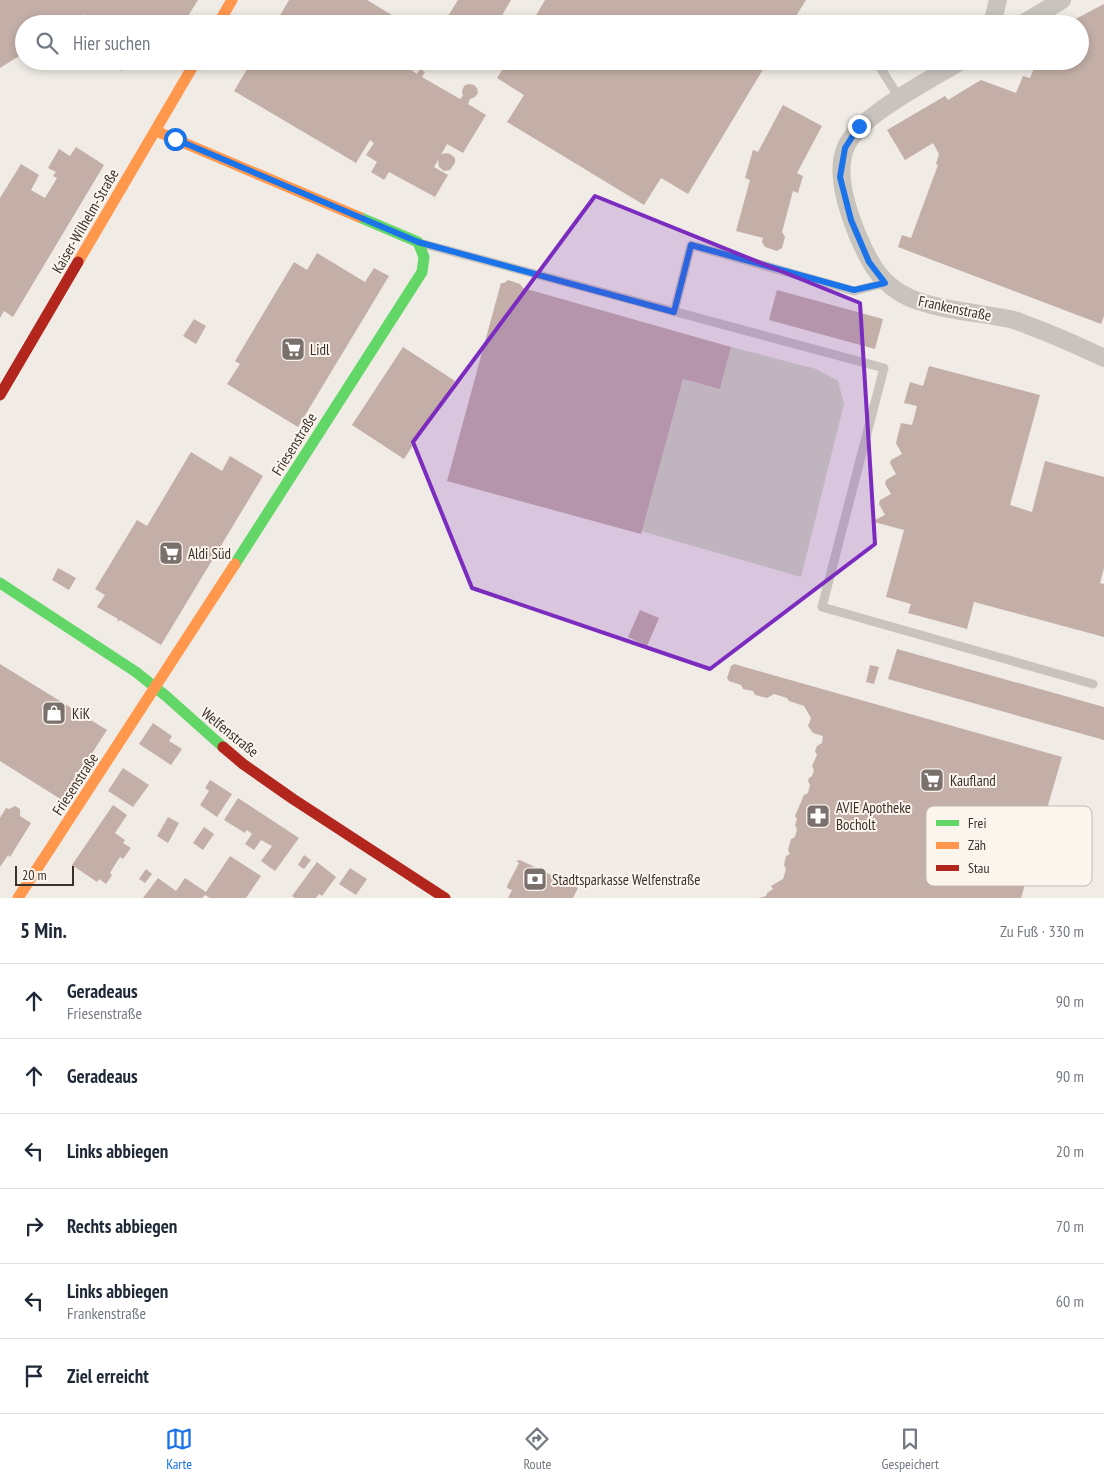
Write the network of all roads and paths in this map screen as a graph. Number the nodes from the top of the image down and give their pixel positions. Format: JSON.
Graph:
{"nodes":[{"id":1,"x":232,"y":0,"type":"edge"},
{"id":2,"x":998,"y":0,"type":"edge"},
{"id":3,"x":1062,"y":0,"type":"edge"},
{"id":4,"x":1045,"y":6,"type":"edge"},
{"id":5,"x":223,"y":15,"type":"edge"},
{"id":6,"x":994,"y":15,"type":"edge"},
{"id":7,"x":1034,"y":15,"type":"edge"},
{"id":8,"x":191,"y":70,"type":"edge"},
{"id":9,"x":882,"y":70,"type":"edge"},
{"id":10,"x":946,"y":70,"type":"edge"},
{"id":11,"x":900,"y":98,"type":"junction"},
{"id":12,"x":156,"y":131,"type":"junction"},
{"id":13,"x":418,"y":242,"type":"junction"},
{"id":14,"x":885,"y":283,"type":"junction"},
{"id":15,"x":674,"y":312,"type":"junction"},
{"id":16,"x":1104,"y":358,"type":"edge"},
{"id":17,"x":0,"y":395,"type":"edge"},
{"id":18,"x":0,"y":583,"type":"edge"},
{"id":19,"x":1093,"y":684,"type":"dead end"},
{"id":20,"x":156,"y":688,"type":"junction"},
{"id":21,"x":18,"y":898,"type":"edge"},
{"id":22,"x":446,"y":898,"type":"edge"}],
"edges":[{"from":1,"to":5,"type":"street"},
{"from":2,"to":6,"type":"street"},
{"from":3,"to":4,"type":"street"},
{"from":4,"to":7,"type":"street"},
{"from":8,"to":12,"type":"street","name":"Kaiser-Wilhelm-Straße"},
{"from":9,"to":11,"type":"lane"},
{"from":10,"to":11,"type":"street","name":"Frankenstraße"},
{"from":11,"to":14,"type":"street","name":"Frankenstraße"},
{"from":12,"to":13,"type":"street"},
{"from":12,"to":17,"type":"street","name":"Kaiser-Wilhelm-Straße"},
{"from":13,"to":15,"type":"lane"},
{"from":13,"to":20,"type":"street","name":"Friesenstraße"},
{"from":14,"to":15,"type":"lane"},
{"from":14,"to":16,"type":"street","name":"Frankenstraße"},
{"from":15,"to":19,"type":"lane"},
{"from":18,"to":20,"type":"street","name":"Welfenstraße"},
{"from":20,"to":21,"type":"street","name":"Friesenstraße"},
{"from":20,"to":22,"type":"street","name":"Welfenstraße"}]}
